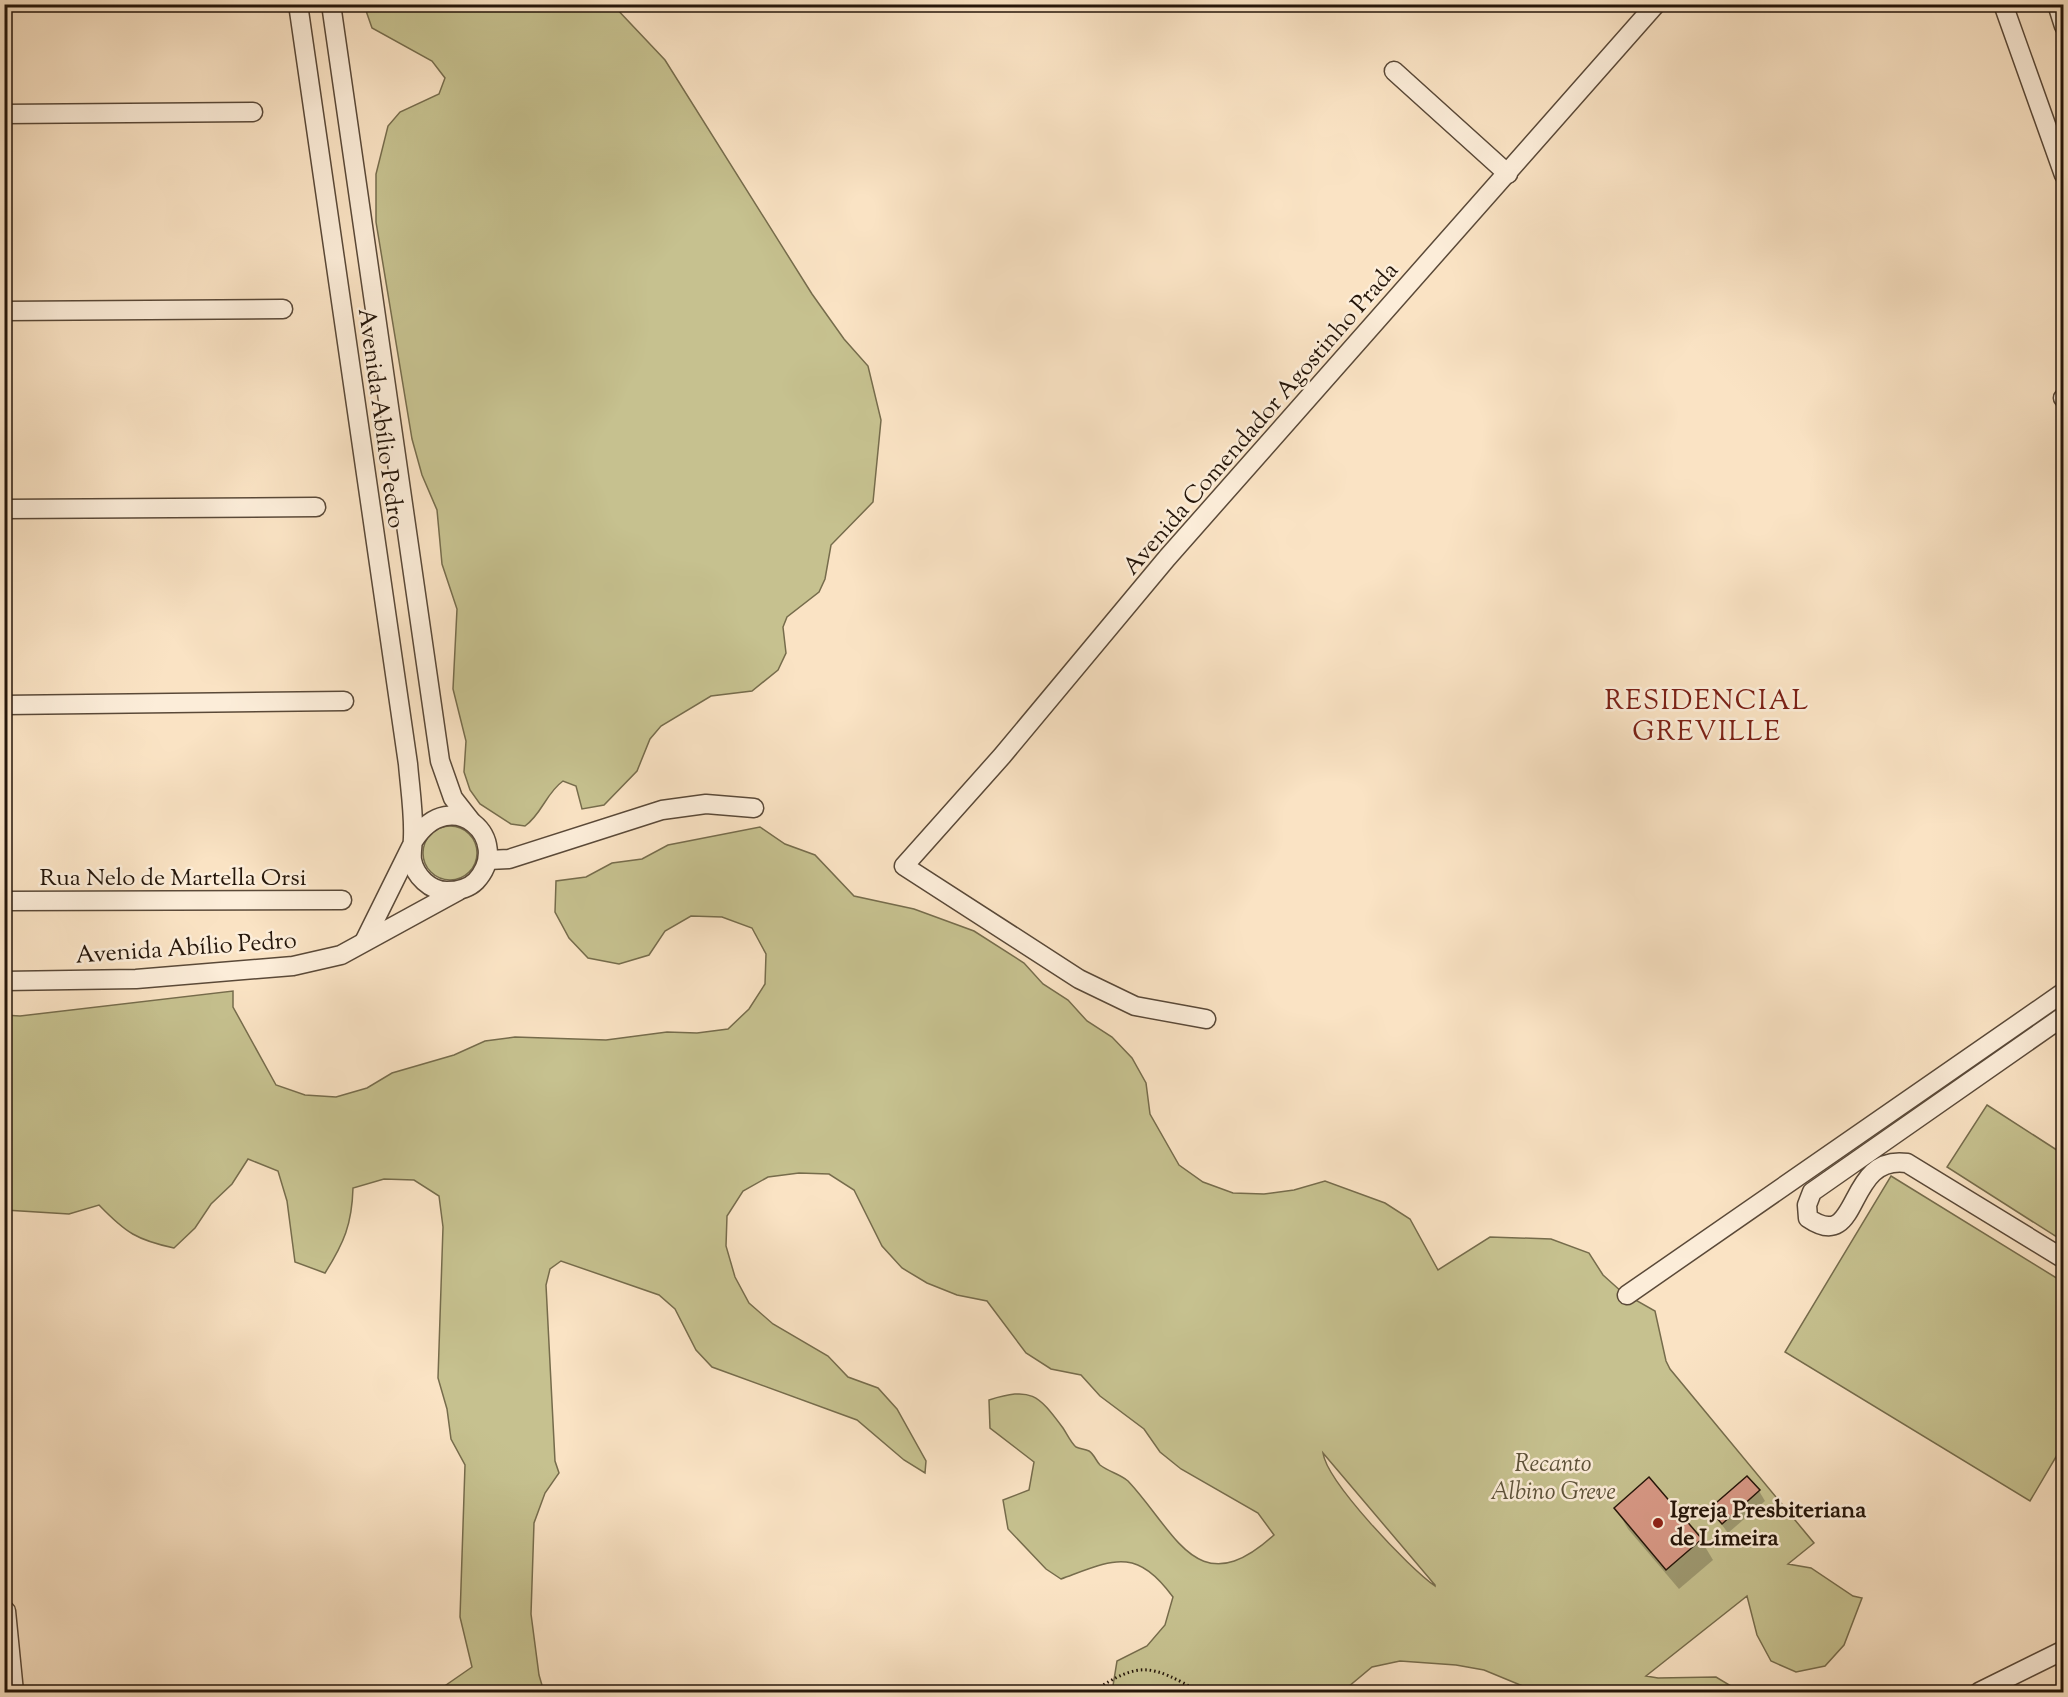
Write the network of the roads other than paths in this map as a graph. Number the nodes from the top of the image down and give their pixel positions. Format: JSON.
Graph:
{"nodes":[{"id":1,"x":298,"y":4,"type":"edge"},
{"id":2,"x":331,"y":4,"type":"edge"},
{"id":3,"x":1656,"y":4,"type":"edge"},
{"id":4,"x":2003,"y":4,"type":"edge"},
{"id":5,"x":2057,"y":4,"type":"edge"},
{"id":6,"x":2064,"y":26,"type":"edge"},
{"id":7,"x":1394,"y":71,"type":"dead end"},
{"id":8,"x":253,"y":112,"type":"dead end"},
{"id":9,"x":4,"y":114,"type":"edge"},
{"id":10,"x":1508,"y":174,"type":"junction"},
{"id":11,"x":2064,"y":175,"type":"edge"},
{"id":12,"x":283,"y":309,"type":"dead end"},
{"id":13,"x":4,"y":311,"type":"edge"},
{"id":14,"x":316,"y":507,"type":"dead end"},
{"id":15,"x":4,"y":509,"type":"edge"},
{"id":16,"x":344,"y":701,"type":"dead end"},
{"id":17,"x":4,"y":705,"type":"edge"},
{"id":18,"x":754,"y":808,"type":"dead end"},
{"id":19,"x":471,"y":821,"type":"junction"},
{"id":20,"x":413,"y":843,"type":"junction"},
{"id":21,"x":488,"y":860,"type":"junction"},
{"id":22,"x":458,"y":891,"type":"junction"},
{"id":23,"x":342,"y":900,"type":"dead end"},
{"id":24,"x":4,"y":901,"type":"edge"},
{"id":25,"x":365,"y":940,"type":"junction"},
{"id":26,"x":4,"y":981,"type":"edge"},
{"id":27,"x":2064,"y":993,"type":"edge"},
{"id":28,"x":2064,"y":1016,"type":"edge"},
{"id":29,"x":1206,"y":1019,"type":"dead end"},
{"id":30,"x":2064,"y":1259,"type":"edge"},
{"id":31,"x":1626,"y":1295,"type":"dead end"},
{"id":32,"x":6,"y":1611,"type":"edge"},
{"id":33,"x":2064,"y":1650,"type":"edge"},
{"id":34,"x":14,"y":1692,"type":"edge"},
{"id":35,"x":1979,"y":1692,"type":"edge"}],
"edges":[{"from":1,"to":20,"type":"street","name":"Avenida Abílio Pedro"},
{"from":2,"to":19,"type":"street","name":"Avenida Abílio Pedro"},
{"from":3,"to":10,"type":"street","name":"Avenida Comendador Agostinho Prada"},
{"from":4,"to":11,"type":"street"},
{"from":5,"to":6,"type":"street"},
{"from":7,"to":10,"type":"street"},
{"from":8,"to":9,"type":"street"},
{"from":10,"to":29,"type":"street","name":"Avenida Comendador Agostinho Prada"},
{"from":12,"to":13,"type":"street"},
{"from":14,"to":15,"type":"street"},
{"from":16,"to":17,"type":"street"},
{"from":18,"to":21,"type":"street"},
{"from":19,"to":20,"type":"street"},
{"from":19,"to":21,"type":"street"},
{"from":20,"to":22,"type":"street"},
{"from":20,"to":25,"type":"street"},
{"from":21,"to":22,"type":"street"},
{"from":22,"to":25,"type":"street","name":"Avenida Abílio Pedro"},
{"from":23,"to":24,"type":"street","name":"Rua Nelo de Martella Orsi"},
{"from":25,"to":26,"type":"street","name":"Avenida Abílio Pedro"},
{"from":27,"to":31,"type":"street"},
{"from":28,"to":30,"type":"street"},
{"from":32,"to":34,"type":"street"},
{"from":33,"to":35,"type":"street"}]}
